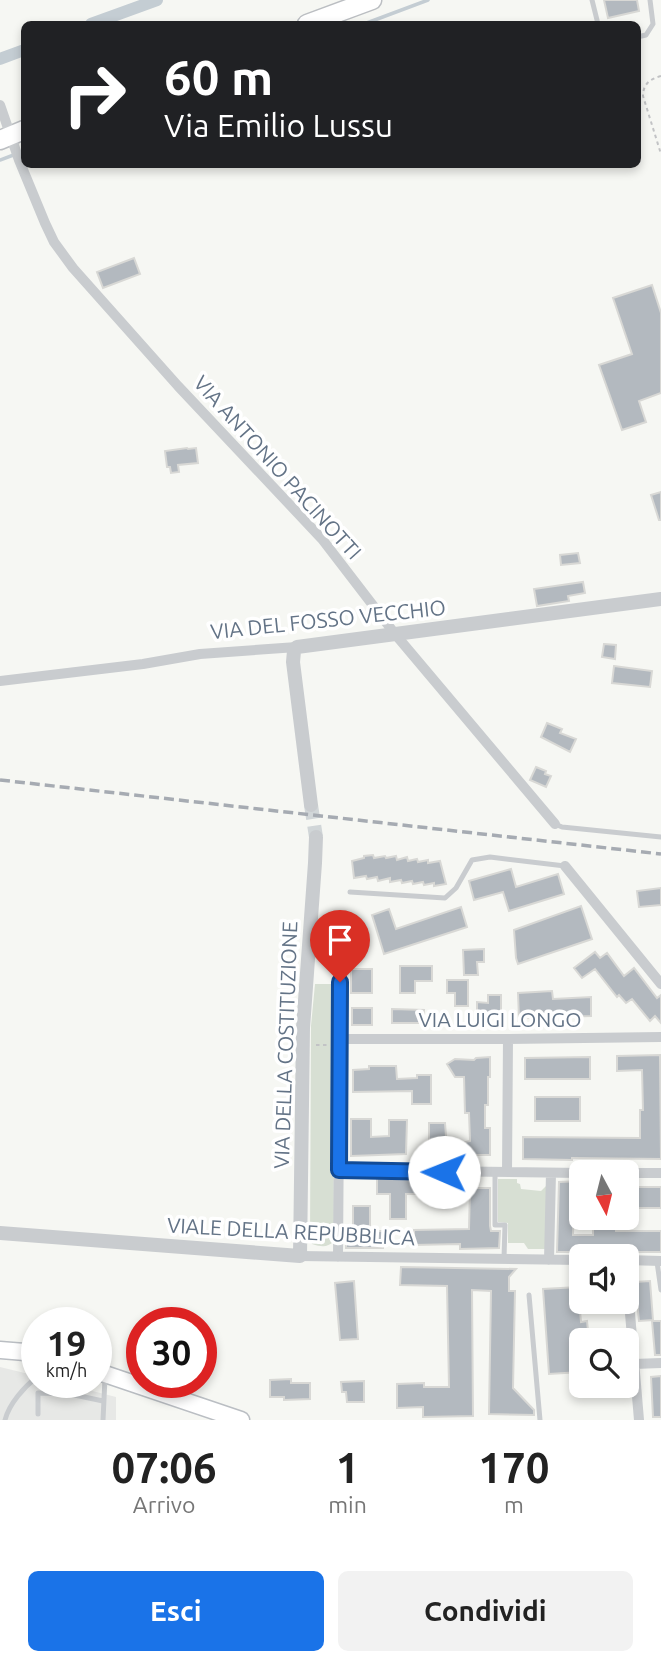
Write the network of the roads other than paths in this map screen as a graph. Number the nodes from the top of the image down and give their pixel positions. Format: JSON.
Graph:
{"nodes":[{"id":1,"x":372,"y":0,"type":"edge"},
{"id":2,"x":592,"y":0,"type":"edge"},
{"id":3,"x":650,"y":0,"type":"edge"},
{"id":4,"x":315,"y":21,"type":"edge"},
{"id":5,"x":597,"y":21,"type":"edge"},
{"id":6,"x":641,"y":36,"type":"edge"},
{"id":7,"x":0,"y":105,"type":"edge"},
{"id":8,"x":14,"y":143,"type":"edge"},
{"id":9,"x":21,"y":161,"type":"edge"},
{"id":10,"x":24,"y":168,"type":"edge"},
{"id":11,"x":661,"y":599,"type":"edge"},
{"id":12,"x":395,"y":635,"type":"junction"},
{"id":13,"x":297,"y":647,"type":"junction"},
{"id":14,"x":0,"y":681,"type":"edge"},
{"id":15,"x":311,"y":805,"type":"tunnel mouth"},
{"id":16,"x":555,"y":824,"type":"joint"},
{"id":17,"x":316,"y":837,"type":"tunnel mouth"},
{"id":18,"x":661,"y":837,"type":"edge"},
{"id":19,"x":565,"y":866,"type":"joint"},
{"id":20,"x":350,"y":892,"type":"dead end"},
{"id":21,"x":340,"y":982,"type":"dead end"},
{"id":22,"x":661,"y":984,"type":"edge"},
{"id":23,"x":661,"y":1037,"type":"edge"},
{"id":24,"x":508,"y":1039,"type":"junction"},
{"id":25,"x":340,"y":1042,"type":"junction"},
{"id":26,"x":339,"y":1170,"type":"junction"},
{"id":27,"x":501,"y":1173,"type":"junction"},
{"id":28,"x":551,"y":1173,"type":"junction"},
{"id":29,"x":569,"y":1173,"type":"edge"},
{"id":30,"x":639,"y":1173,"type":"edge"},
{"id":31,"x":661,"y":1173,"type":"edge"},
{"id":32,"x":0,"y":1233,"type":"edge"},
{"id":33,"x":300,"y":1256,"type":"junction"},
{"id":34,"x":338,"y":1257,"type":"junction"},
{"id":35,"x":504,"y":1260,"type":"junction"},
{"id":36,"x":549,"y":1260,"type":"junction"},
{"id":37,"x":569,"y":1260,"type":"edge"},
{"id":38,"x":639,"y":1260,"type":"edge"},
{"id":39,"x":659,"y":1261,"type":"edge"},
{"id":40,"x":661,"y":1290,"type":"edge"},
{"id":41,"x":529,"y":1295,"type":"dead end"},
{"id":42,"x":0,"y":1350,"type":"edge"},
{"id":43,"x":21,"y":1352,"type":"edge"},
{"id":44,"x":661,"y":1363,"type":"edge"},
{"id":45,"x":639,"y":1364,"type":"edge"},
{"id":46,"x":112,"y":1377,"type":"edge"},
{"id":47,"x":21,"y":1394,"type":"edge"},
{"id":48,"x":38,"y":1398,"type":"edge"},
{"id":49,"x":89,"y":1398,"type":"edge"},
{"id":50,"x":103,"y":1398,"type":"edge"},
{"id":51,"x":637,"y":1398,"type":"edge"},
{"id":52,"x":103,"y":1401,"type":"junction"},
{"id":53,"x":38,"y":1414,"type":"dead end"},
{"id":54,"x":5,"y":1420,"type":"edge"},
{"id":55,"x":103,"y":1420,"type":"edge"},
{"id":56,"x":241,"y":1420,"type":"edge"},
{"id":57,"x":540,"y":1420,"type":"edge"},
{"id":58,"x":639,"y":1420,"type":"edge"}],
"edges":[{"from":1,"to":4,"type":"main road"},
{"from":2,"to":5,"type":"lane"},
{"from":3,"to":6,"type":"lane"},
{"from":7,"to":8,"type":"street","name":"VIA ANTONIO PACINOTTI"},
{"from":8,"to":9,"type":"street","name":"VIA ANTONIO PACINOTTI"},
{"from":10,"to":12,"type":"street","name":"VIA ANTONIO PACINOTTI"},
{"from":11,"to":12,"type":"street","name":"VIA DEL FOSSO VECCHIO"},
{"from":12,"to":13,"type":"street","name":"VIA DEL FOSSO VECCHIO"},
{"from":12,"to":16,"type":"street","name":"VIA ANTONIO PACINOTTI"},
{"from":13,"to":14,"type":"street","name":"VIA DEL FOSSO VECCHIO"},
{"from":13,"to":15,"type":"street"},
{"from":16,"to":18,"type":"lane","name":"VIA ANTONIO PACINOTTI"},
{"from":17,"to":33,"type":"street","name":"VIA DELLA COSTITUZIONE"},
{"from":19,"to":20,"type":"lane"},
{"from":19,"to":22,"type":"street"},
{"from":21,"to":25,"type":"street"},
{"from":23,"to":24,"type":"street","name":"VIA LUIGI LONGO"},
{"from":24,"to":25,"type":"street","name":"VIA LUIGI LONGO"},
{"from":24,"to":27,"type":"street"},
{"from":25,"to":26,"type":"street"},
{"from":26,"to":27,"type":"street"},
{"from":26,"to":34,"type":"street"},
{"from":27,"to":28,"type":"street"},
{"from":27,"to":35,"type":"lane"},
{"from":28,"to":29,"type":"street"},
{"from":28,"to":36,"type":"street"},
{"from":30,"to":31,"type":"street"},
{"from":32,"to":33,"type":"street","name":"VIALE DELLA REPUBBLICA"},
{"from":33,"to":34,"type":"street","name":"VIALE DELLA REPUBBLICA"},
{"from":34,"to":35,"type":"street","name":"VIALE DELLA REPUBBLICA"},
{"from":35,"to":36,"type":"street","name":"VIALE DELLA REPUBBLICA"},
{"from":36,"to":37,"type":"street","name":"VIALE DELLA REPUBBLICA"},
{"from":38,"to":39,"type":"street"},
{"from":39,"to":40,"type":"lane"},
{"from":41,"to":57,"type":"lane"},
{"from":42,"to":43,"type":"main road"},
{"from":44,"to":45,"type":"street"},
{"from":46,"to":56,"type":"main road"},
{"from":47,"to":54,"type":"lane"},
{"from":48,"to":53,"type":"lane"},
{"from":49,"to":52,"type":"lane"},
{"from":50,"to":52,"type":"lane"},
{"from":51,"to":58,"type":"street"},
{"from":52,"to":55,"type":"lane"}]}
